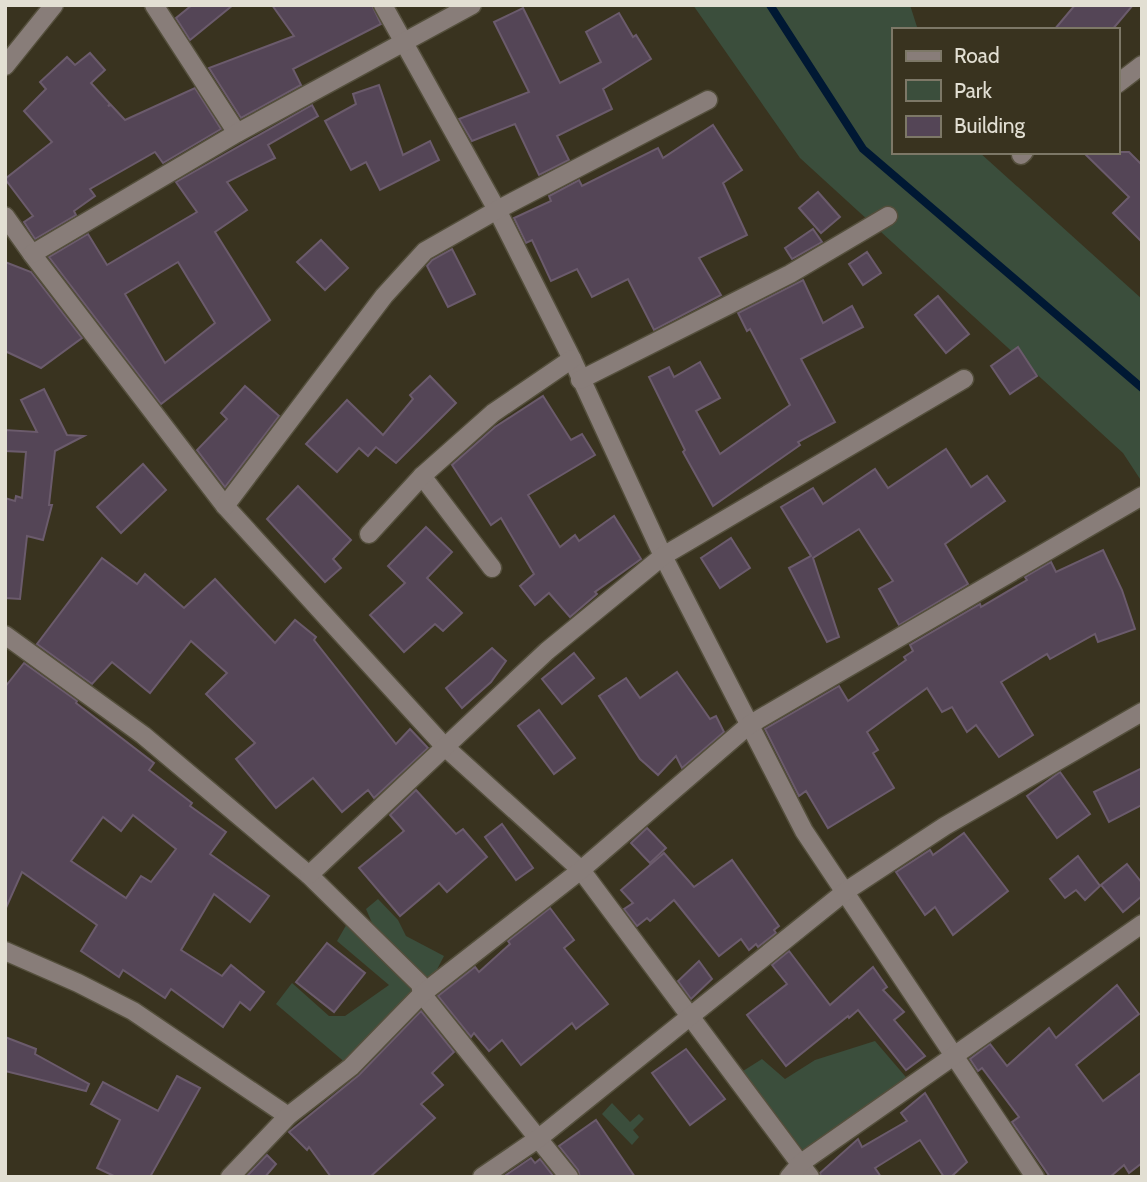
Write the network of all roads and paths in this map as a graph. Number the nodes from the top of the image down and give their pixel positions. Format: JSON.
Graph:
{"nodes":[{"id":1,"x":54,"y":5,"type":"edge"},
{"id":2,"x":154,"y":5,"type":"edge"},
{"id":3,"x":383,"y":5,"type":"edge"},
{"id":4,"x":472,"y":5,"type":"edge"},
{"id":5,"x":402,"y":42,"type":"junction"},
{"id":6,"x":1142,"y":65,"type":"edge"},
{"id":7,"x":5,"y":66,"type":"edge"},
{"id":8,"x":1119,"y":82,"type":"edge"},
{"id":9,"x":708,"y":100,"type":"dead end"},
{"id":10,"x":237,"y":133,"type":"junction"},
{"id":11,"x":497,"y":210,"type":"junction"},
{"id":12,"x":5,"y":216,"type":"edge"},
{"id":13,"x":888,"y":216,"type":"dead end"},
{"id":14,"x":32,"y":254,"type":"junction"},
{"id":15,"x":572,"y":359,"type":"junction"},
{"id":16,"x":964,"y":379,"type":"dead end"},
{"id":17,"x":580,"y":380,"type":"junction"},
{"id":18,"x":422,"y":476,"type":"junction"},
{"id":19,"x":1142,"y":496,"type":"edge"},
{"id":20,"x":225,"y":506,"type":"junction"},
{"id":21,"x":369,"y":534,"type":"dead end"},
{"id":22,"x":663,"y":556,"type":"junction"},
{"id":23,"x":492,"y":568,"type":"dead end"},
{"id":24,"x":5,"y":635,"type":"edge"},
{"id":25,"x":1142,"y":712,"type":"edge"},
{"id":26,"x":749,"y":724,"type":"junction"},
{"id":27,"x":445,"y":747,"type":"junction"},
{"id":28,"x":581,"y":870,"type":"junction"},
{"id":29,"x":309,"y":875,"type":"junction"},
{"id":30,"x":846,"y":891,"type":"junction"},
{"id":31,"x":1142,"y":924,"type":"edge"},
{"id":32,"x":5,"y":951,"type":"edge"},
{"id":33,"x":422,"y":994,"type":"junction"},
{"id":34,"x":691,"y":1015,"type":"junction"},
{"id":35,"x":954,"y":1058,"type":"junction"},
{"id":36,"x":288,"y":1115,"type":"junction"},
{"id":37,"x":539,"y":1139,"type":"junction"},
{"id":38,"x":806,"y":1170,"type":"edge"},
{"id":39,"x":230,"y":1177,"type":"edge"},
{"id":40,"x":482,"y":1177,"type":"edge"},
{"id":41,"x":569,"y":1177,"type":"edge"},
{"id":42,"x":789,"y":1177,"type":"edge"},
{"id":43,"x":1035,"y":1177,"type":"edge"}],
"edges":[{"from":1,"to":7,"type":"street"},
{"from":2,"to":10,"type":"street"},
{"from":3,"to":5,"type":"street"},
{"from":4,"to":5,"type":"street"},
{"from":5,"to":10,"type":"street"},
{"from":5,"to":11,"type":"street"},
{"from":6,"to":8,"type":"street"},
{"from":9,"to":11,"type":"street"},
{"from":10,"to":14,"type":"street"},
{"from":11,"to":15,"type":"street"},
{"from":11,"to":20,"type":"street"},
{"from":12,"to":14,"type":"street"},
{"from":13,"to":17,"type":"street"},
{"from":14,"to":20,"type":"street"},
{"from":15,"to":17,"type":"street"},
{"from":15,"to":18,"type":"street"},
{"from":16,"to":22,"type":"street"},
{"from":17,"to":22,"type":"street"},
{"from":18,"to":21,"type":"street"},
{"from":18,"to":23,"type":"street"},
{"from":19,"to":26,"type":"street"},
{"from":20,"to":27,"type":"street"},
{"from":22,"to":26,"type":"street"},
{"from":22,"to":27,"type":"street"},
{"from":24,"to":29,"type":"street"},
{"from":25,"to":30,"type":"street"},
{"from":26,"to":28,"type":"street"},
{"from":26,"to":30,"type":"street"},
{"from":27,"to":28,"type":"street"},
{"from":27,"to":29,"type":"street"},
{"from":28,"to":33,"type":"street"},
{"from":28,"to":34,"type":"street"},
{"from":29,"to":33,"type":"street"},
{"from":30,"to":34,"type":"street"},
{"from":30,"to":35,"type":"street"},
{"from":31,"to":35,"type":"street"},
{"from":32,"to":36,"type":"street"},
{"from":33,"to":36,"type":"street"},
{"from":33,"to":37,"type":"street"},
{"from":34,"to":37,"type":"street"},
{"from":34,"to":38,"type":"street"},
{"from":35,"to":38,"type":"street"},
{"from":35,"to":43,"type":"street"},
{"from":36,"to":39,"type":"street"},
{"from":37,"to":40,"type":"street"},
{"from":37,"to":41,"type":"street"},
{"from":38,"to":42,"type":"street"}]}
